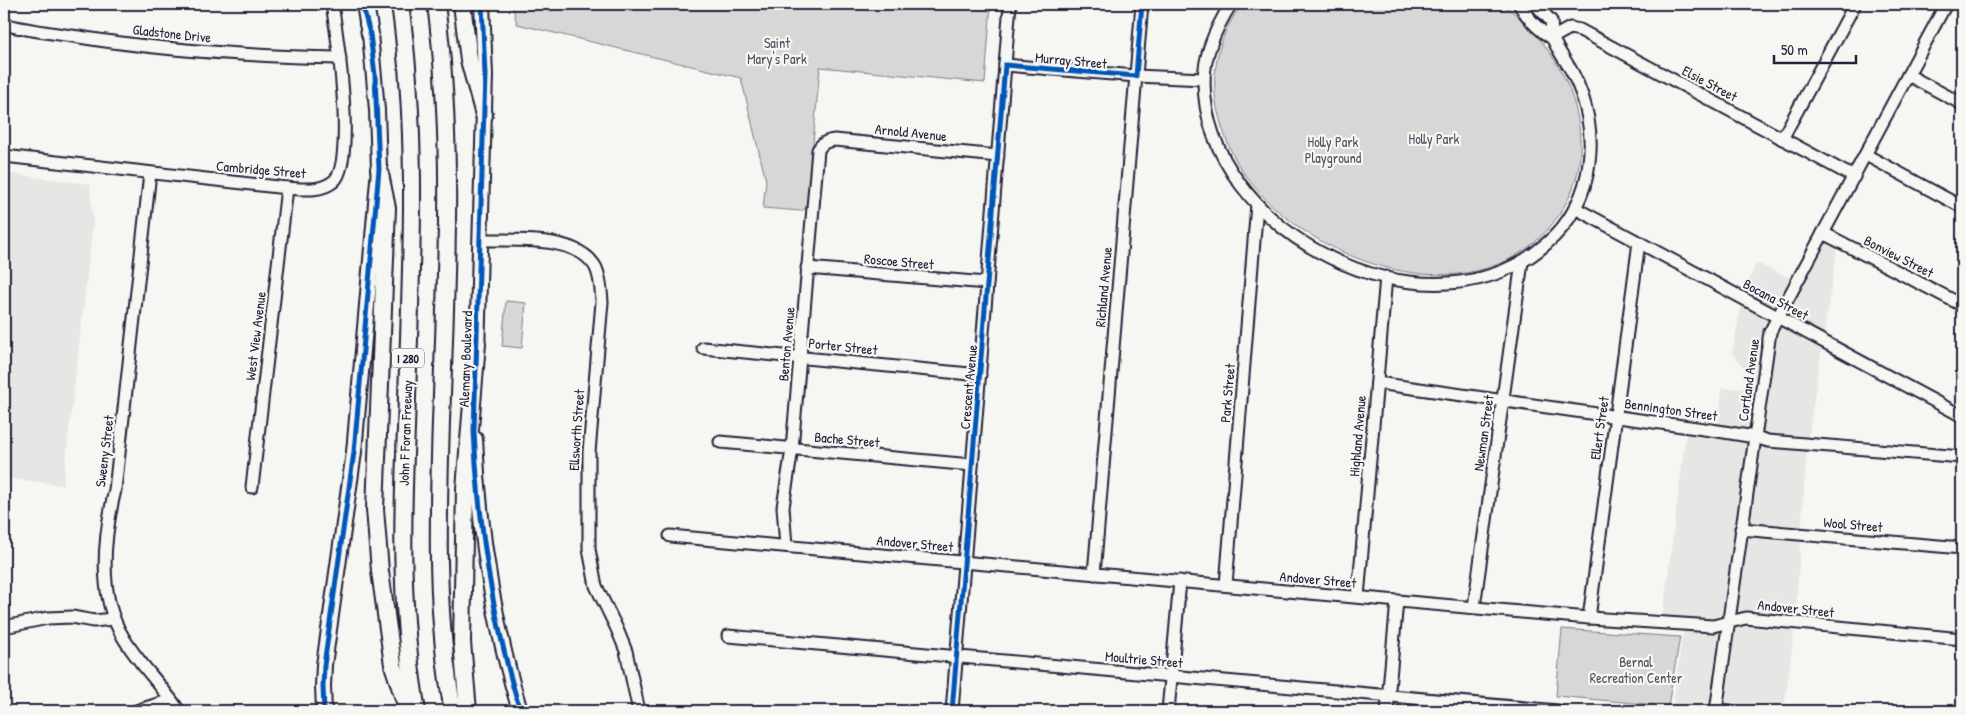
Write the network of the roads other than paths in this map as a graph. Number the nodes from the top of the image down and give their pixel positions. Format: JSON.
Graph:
{"nodes":[{"id":1,"x":332,"y":4,"type":"edge"},
{"id":2,"x":364,"y":4,"type":"edge"},
{"id":3,"x":400,"y":4,"type":"edge"},
{"id":4,"x":436,"y":4,"type":"edge"},
{"id":5,"x":462,"y":4,"type":"edge"},
{"id":6,"x":482,"y":4,"type":"edge"},
{"id":7,"x":1010,"y":4,"type":"edge"},
{"id":8,"x":1142,"y":4,"type":"edge"},
{"id":9,"x":1231,"y":4,"type":"edge"},
{"id":10,"x":1519,"y":4,"type":"edge"},
{"id":11,"x":1533,"y":4,"type":"edge"},
{"id":12,"x":1855,"y":4,"type":"edge"},
{"id":13,"x":1946,"y":4,"type":"edge"},
{"id":14,"x":4,"y":24,"type":"edge"},
{"id":15,"x":370,"y":34,"type":"joint"},
{"id":16,"x":1552,"y":38,"type":"junction"},
{"id":17,"x":340,"y":58,"type":"junction"},
{"id":18,"x":1005,"y":66,"type":"junction"},
{"id":19,"x":1908,"y":74,"type":"junction"},
{"id":20,"x":1136,"y":76,"type":"junction"},
{"id":21,"x":1204,"y":80,"type":"junction"},
{"id":22,"x":1962,"y":104,"type":"edge"},
{"id":23,"x":484,"y":115,"type":"junction"},
{"id":24,"x":1782,"y":139,"type":"junction"},
{"id":25,"x":822,"y":144,"type":"joint"},
{"id":26,"x":1866,"y":155,"type":"junction"},
{"id":27,"x":4,"y":156,"type":"edge"},
{"id":28,"x":998,"y":156,"type":"junction"},
{"id":29,"x":379,"y":169,"type":"junction"},
{"id":30,"x":150,"y":173,"type":"junction"},
{"id":31,"x":1854,"y":177,"type":"junction"},
{"id":32,"x":286,"y":188,"type":"junction"},
{"id":33,"x":1257,"y":204,"type":"junction"},
{"id":34,"x":1962,"y":207,"type":"edge"},
{"id":35,"x":1575,"y":208,"type":"junction"},
{"id":36,"x":1823,"y":233,"type":"junction"},
{"id":37,"x":480,"y":240,"type":"junction"},
{"id":38,"x":1639,"y":242,"type":"junction"},
{"id":39,"x":1522,"y":262,"type":"junction"},
{"id":40,"x":807,"y":268,"type":"junction"},
{"id":41,"x":1386,"y":277,"type":"junction"},
{"id":42,"x":987,"y":284,"type":"junction"},
{"id":43,"x":1962,"y":305,"type":"edge"},
{"id":44,"x":1778,"y":317,"type":"junction"},
{"id":45,"x":477,"y":344,"type":"junction"},
{"id":46,"x":703,"y":348,"type":"dead end"},
{"id":47,"x":800,"y":357,"type":"junction"},
{"id":48,"x":980,"y":375,"type":"junction"},
{"id":49,"x":1377,"y":383,"type":"junction"},
{"id":50,"x":1503,"y":401,"type":"junction"},
{"id":51,"x":1962,"y":416,"type":"edge"},
{"id":52,"x":1616,"y":417,"type":"junction"},
{"id":53,"x":1755,"y":437,"type":"junction"},
{"id":54,"x":720,"y":442,"type":"dead end"},
{"id":55,"x":792,"y":449,"type":"junction"},
{"id":56,"x":1962,"y":457,"type":"edge"},
{"id":57,"x":972,"y":465,"type":"junction"},
{"id":58,"x":252,"y":488,"type":"dead end"},
{"id":59,"x":1741,"y":529,"type":"junction"},
{"id":60,"x":670,"y":536,"type":"dead end"},
{"id":61,"x":786,"y":546,"type":"junction"},
{"id":62,"x":1962,"y":548,"type":"edge"},
{"id":63,"x":964,"y":562,"type":"junction"},
{"id":64,"x":1094,"y":574,"type":"junction"},
{"id":65,"x":1180,"y":581,"type":"junction"},
{"id":66,"x":1226,"y":586,"type":"junction"},
{"id":67,"x":1358,"y":597,"type":"junction"},
{"id":68,"x":1397,"y":601,"type":"junction"},
{"id":69,"x":1474,"y":608,"type":"junction"},
{"id":70,"x":1589,"y":618,"type":"junction"},
{"id":71,"x":113,"y":619,"type":"junction"},
{"id":72,"x":1728,"y":622,"type":"junction"},
{"id":73,"x":4,"y":627,"type":"edge"},
{"id":74,"x":728,"y":636,"type":"dead end"},
{"id":75,"x":1962,"y":639,"type":"edge"},
{"id":76,"x":957,"y":657,"type":"junction"},
{"id":77,"x":1171,"y":676,"type":"junction"},
{"id":78,"x":1388,"y":695,"type":"junction"},
{"id":79,"x":171,"y":700,"type":"junction"},
{"id":80,"x":136,"y":711,"type":"edge"},
{"id":81,"x":178,"y":711,"type":"edge"},
{"id":82,"x":324,"y":711,"type":"edge"},
{"id":83,"x":408,"y":711,"type":"edge"},
{"id":84,"x":417,"y":711,"type":"edge"},
{"id":85,"x":453,"y":711,"type":"edge"},
{"id":86,"x":468,"y":711,"type":"edge"},
{"id":87,"x":520,"y":711,"type":"edge"},
{"id":88,"x":640,"y":711,"type":"edge"},
{"id":89,"x":952,"y":711,"type":"edge"},
{"id":90,"x":1168,"y":711,"type":"edge"},
{"id":91,"x":1387,"y":711,"type":"edge"},
{"id":92,"x":1558,"y":711,"type":"edge"},
{"id":93,"x":1716,"y":711,"type":"edge"},
{"id":94,"x":1730,"y":711,"type":"edge"}],
"edges":[{"from":1,"to":17,"type":"street","name":"Cambridge Street"},
{"from":2,"to":15,"type":"highway"},
{"from":3,"to":84,"type":"highway","name":"John F Foran Freeway","number":"I 280"},
{"from":4,"to":85,"type":"highway","number":"I 280"},
{"from":5,"to":23,"type":"highway"},
{"from":6,"to":23,"type":"main road","name":"Alemany Boulevard"},
{"from":7,"to":18,"type":"street","name":"Crescent Avenue"},
{"from":8,"to":20,"type":"street","name":"Richland Avenue"},
{"from":9,"to":21,"type":"street"},
{"from":10,"to":16,"type":"street"},
{"from":11,"to":16,"type":"street"},
{"from":12,"to":24,"type":"street"},
{"from":13,"to":19,"type":"street","name":"Cortland Avenue"},
{"from":14,"to":17,"type":"street","name":"Gladstone Drive"},
{"from":15,"to":29,"type":"main road"},
{"from":16,"to":24,"type":"street","name":"Elsie Street"},
{"from":16,"to":35,"type":"street"},
{"from":17,"to":32,"type":"street","name":"Cambridge Street"},
{"from":18,"to":20,"type":"street","name":"Murray Street"},
{"from":18,"to":28,"type":"street","name":"Crescent Avenue"},
{"from":19,"to":22,"type":"street"},
{"from":19,"to":26,"type":"street","name":"Cortland Avenue"},
{"from":20,"to":21,"type":"street","name":"Murray Street"},
{"from":20,"to":64,"type":"street","name":"Richland Avenue"},
{"from":21,"to":33,"type":"street"},
{"from":23,"to":37,"type":"main road","name":"Alemany Boulevard"},
{"from":24,"to":31,"type":"street","name":"Elsie Street"},
{"from":25,"to":28,"type":"street","name":"Arnold Avenue"},
{"from":25,"to":40,"type":"street","name":"Benton Avenue"},
{"from":26,"to":31,"type":"street","name":"Cortland Avenue"},
{"from":26,"to":34,"type":"street"},
{"from":27,"to":30,"type":"street","name":"Cambridge Street"},
{"from":28,"to":42,"type":"street","name":"Crescent Avenue"},
{"from":29,"to":82,"type":"main road"},
{"from":29,"to":83,"type":"highway"},
{"from":30,"to":32,"type":"street","name":"Cambridge Street"},
{"from":30,"to":71,"type":"street","name":"Sweeny Street"},
{"from":31,"to":36,"type":"street","name":"Cortland Avenue"},
{"from":32,"to":58,"type":"street","name":"West View Avenue"},
{"from":33,"to":41,"type":"street"},
{"from":33,"to":66,"type":"street","name":"Park Street"},
{"from":35,"to":38,"type":"street","name":"Bocana Street"},
{"from":35,"to":39,"type":"street"},
{"from":36,"to":43,"type":"street","name":"Bonview Street"},
{"from":36,"to":44,"type":"street","name":"Cortland Avenue"},
{"from":37,"to":45,"type":"main road","name":"Alemany Boulevard"},
{"from":37,"to":88,"type":"street","name":"Ellsworth Street"},
{"from":38,"to":44,"type":"street","name":"Bocana Street"},
{"from":38,"to":52,"type":"street","name":"Ellert Street"},
{"from":39,"to":41,"type":"street"},
{"from":39,"to":50,"type":"street","name":"Newman Street"},
{"from":40,"to":42,"type":"street","name":"Roscoe Street"},
{"from":40,"to":47,"type":"street","name":"Benton Avenue"},
{"from":41,"to":49,"type":"street","name":"Highland Avenue"},
{"from":42,"to":48,"type":"street","name":"Crescent Avenue"},
{"from":44,"to":51,"type":"street","name":"Bocana Street"},
{"from":44,"to":53,"type":"street","name":"Cortland Avenue"},
{"from":45,"to":86,"type":"highway"},
{"from":45,"to":87,"type":"main road","name":"Alemany Boulevard"},
{"from":46,"to":47,"type":"street","name":"Porter Street"},
{"from":47,"to":48,"type":"street","name":"Porter Street"},
{"from":47,"to":55,"type":"street","name":"Benton Avenue"},
{"from":48,"to":57,"type":"street","name":"Crescent Avenue"},
{"from":49,"to":50,"type":"street","name":"Bennington Street"},
{"from":49,"to":67,"type":"street","name":"Highland Avenue"},
{"from":50,"to":52,"type":"street","name":"Bennington Street"},
{"from":50,"to":69,"type":"street","name":"Newman Street"},
{"from":52,"to":53,"type":"street","name":"Bennington Street"},
{"from":52,"to":70,"type":"street","name":"Ellert Street"},
{"from":53,"to":56,"type":"street","name":"Bennington Street"},
{"from":53,"to":59,"type":"street","name":"Cortland Avenue"},
{"from":54,"to":55,"type":"street","name":"Bache Street"},
{"from":55,"to":57,"type":"street","name":"Bache Street"},
{"from":55,"to":61,"type":"street","name":"Benton Avenue"},
{"from":57,"to":63,"type":"street","name":"Crescent Avenue"},
{"from":59,"to":62,"type":"street","name":"Wool Street"},
{"from":59,"to":72,"type":"street","name":"Cortland Avenue"},
{"from":60,"to":61,"type":"street","name":"Andover Street"},
{"from":61,"to":63,"type":"street","name":"Andover Street"},
{"from":63,"to":64,"type":"street","name":"Andover Street"},
{"from":63,"to":76,"type":"street","name":"Crescent Avenue"},
{"from":64,"to":65,"type":"street","name":"Andover Street"},
{"from":65,"to":66,"type":"street","name":"Andover Street"},
{"from":65,"to":77,"type":"street"},
{"from":66,"to":67,"type":"street","name":"Andover Street"},
{"from":67,"to":68,"type":"street","name":"Andover Street"},
{"from":68,"to":69,"type":"street","name":"Andover Street"},
{"from":68,"to":78,"type":"street"},
{"from":69,"to":70,"type":"street","name":"Andover Street"},
{"from":70,"to":72,"type":"street","name":"Andover Street"},
{"from":71,"to":73,"type":"street"},
{"from":71,"to":79,"type":"street","name":"Sweeny Street"},
{"from":72,"to":75,"type":"street","name":"Andover Street"},
{"from":72,"to":93,"type":"street","name":"Cortland Avenue"},
{"from":74,"to":76,"type":"street","name":"Moultrie Street"},
{"from":76,"to":77,"type":"street","name":"Moultrie Street"},
{"from":76,"to":89,"type":"street","name":"Crescent Avenue"},
{"from":77,"to":78,"type":"street","name":"Moultrie Street"},
{"from":77,"to":90,"type":"street"},
{"from":78,"to":91,"type":"street"},
{"from":78,"to":92,"type":"street","name":"Moultrie Street"},
{"from":79,"to":80,"type":"street"},
{"from":79,"to":81,"type":"street","name":"Sweeny Street"},
{"from":93,"to":94,"type":"street"}]}
